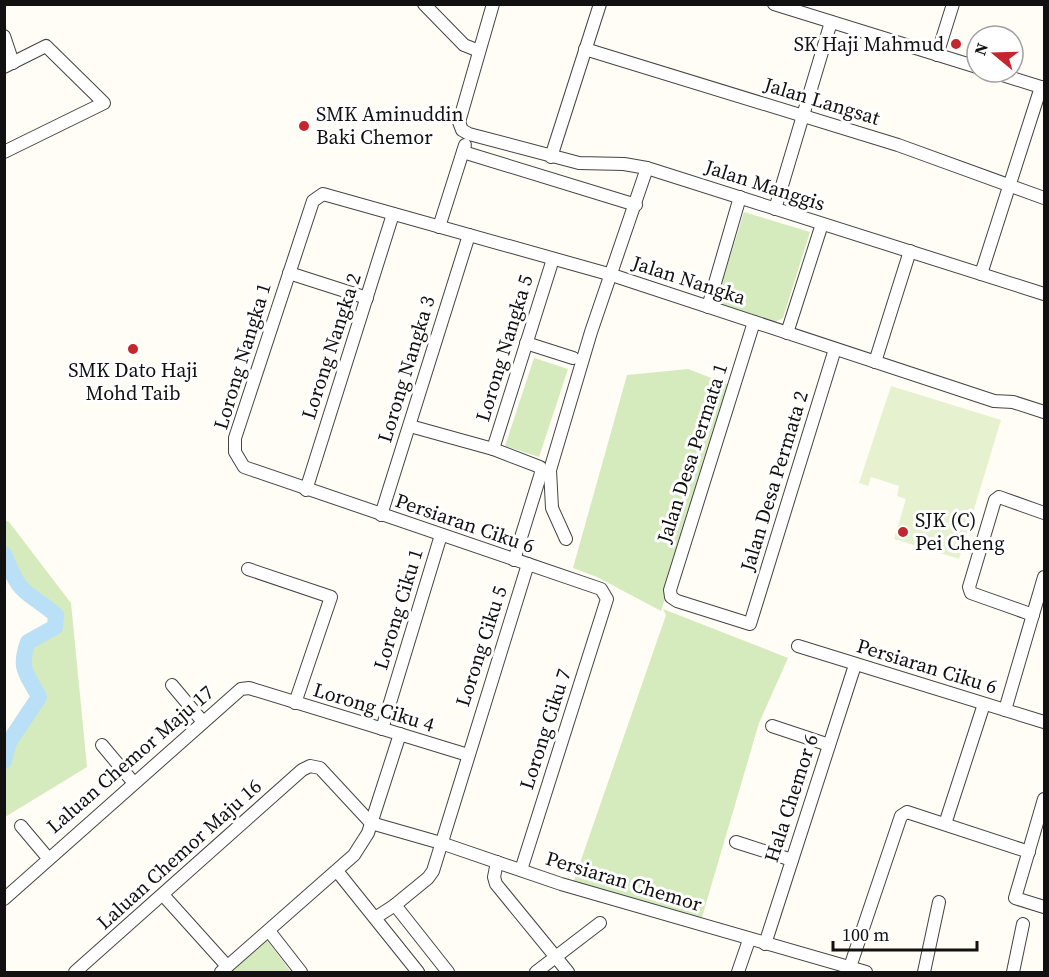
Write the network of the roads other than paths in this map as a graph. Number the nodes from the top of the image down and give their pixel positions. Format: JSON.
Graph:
{"nodes":[{"id":1,"x":423,"y":4,"type":"edge"},
{"id":2,"x":493,"y":4,"type":"edge"},
{"id":3,"x":600,"y":4,"type":"edge"},
{"id":4,"x":774,"y":4,"type":"edge"},
{"id":5,"x":954,"y":4,"type":"edge"},
{"id":6,"x":831,"y":22,"type":"junction"},
{"id":7,"x":4,"y":36,"type":"edge"},
{"id":8,"x":585,"y":49,"type":"junction"},
{"id":9,"x":479,"y":51,"type":"junction"},
{"id":10,"x":937,"y":55,"type":"junction"},
{"id":11,"x":965,"y":63,"type":"edge"},
{"id":12,"x":9,"y":65,"type":"edge"},
{"id":13,"x":1025,"y":82,"type":"edge"},
{"id":14,"x":1042,"y":87,"type":"edge"},
{"id":15,"x":803,"y":116,"type":"junction"},
{"id":16,"x":466,"y":132,"type":"junction"},
{"id":17,"x":4,"y":152,"type":"edge"},
{"id":18,"x":463,"y":152,"type":"junction"},
{"id":19,"x":551,"y":157,"type":"junction"},
{"id":20,"x":647,"y":168,"type":"junction"},
{"id":21,"x":1009,"y":186,"type":"junction"},
{"id":22,"x":318,"y":195,"type":"joint"},
{"id":23,"x":740,"y":197,"type":"junction"},
{"id":24,"x":1044,"y":198,"type":"edge"},
{"id":25,"x":636,"y":205,"type":"junction"},
{"id":26,"x":775,"y":209,"type":"junction"},
{"id":27,"x":393,"y":214,"type":"junction"},
{"id":28,"x":822,"y":224,"type":"junction"},
{"id":29,"x":439,"y":227,"type":"junction"},
{"id":30,"x":469,"y":236,"type":"junction"},
{"id":31,"x":910,"y":252,"type":"junction"},
{"id":32,"x":553,"y":259,"type":"junction"},
{"id":33,"x":289,"y":273,"type":"junction"},
{"id":34,"x":981,"y":274,"type":"junction"},
{"id":35,"x":612,"y":275,"type":"junction"},
{"id":36,"x":1044,"y":294,"type":"edge"},
{"id":37,"x":367,"y":298,"type":"junction"},
{"id":38,"x":708,"y":307,"type":"junction"},
{"id":39,"x":754,"y":322,"type":"junction"},
{"id":40,"x":787,"y":333,"type":"junction"},
{"id":41,"x":526,"y":343,"type":"junction"},
{"id":42,"x":835,"y":349,"type":"junction"},
{"id":43,"x":573,"y":358,"type":"dead end"},
{"id":44,"x":875,"y":362,"type":"junction"},
{"id":45,"x":1044,"y":412,"type":"edge"},
{"id":46,"x":410,"y":426,"type":"junction"},
{"id":47,"x":493,"y":449,"type":"junction"},
{"id":48,"x":306,"y":490,"type":"junction"},
{"id":49,"x":1044,"y":513,"type":"edge"},
{"id":50,"x":381,"y":515,"type":"junction"},
{"id":51,"x":441,"y":535,"type":"junction"},
{"id":52,"x":566,"y":539,"type":"dead end"},
{"id":53,"x":514,"y":560,"type":"junction"},
{"id":54,"x":528,"y":564,"type":"junction"},
{"id":55,"x":248,"y":569,"type":"dead end"},
{"id":56,"x":1044,"y":577,"type":"edge"},
{"id":57,"x":607,"y":599,"type":"joint"},
{"id":58,"x":1033,"y":615,"type":"junction"},
{"id":59,"x":750,"y":624,"type":"joint"},
{"id":60,"x":798,"y":646,"type":"dead end"},
{"id":61,"x":855,"y":665,"type":"junction"},
{"id":62,"x":172,"y":685,"type":"dead end"},
{"id":63,"x":295,"y":703,"type":"junction"},
{"id":64,"x":984,"y":704,"type":"junction"},
{"id":65,"x":1005,"y":710,"type":"junction"},
{"id":66,"x":203,"y":722,"type":"junction"},
{"id":67,"x":1044,"y":722,"type":"edge"},
{"id":68,"x":772,"y":726,"type":"dead end"},
{"id":69,"x":382,"y":729,"type":"junction"},
{"id":70,"x":400,"y":734,"type":"junction"},
{"id":71,"x":102,"y":745,"type":"dead end"},
{"id":72,"x":829,"y":745,"type":"junction"},
{"id":73,"x":468,"y":755,"type":"junction"},
{"id":74,"x":133,"y":782,"type":"junction"},
{"id":75,"x":1044,"y":799,"type":"edge"},
{"id":76,"x":371,"y":823,"type":"junction"},
{"id":77,"x":945,"y":824,"type":"junction"},
{"id":78,"x":21,"y":826,"type":"dead end"},
{"id":79,"x":736,"y":842,"type":"dead end"},
{"id":80,"x":441,"y":843,"type":"junction"},
{"id":81,"x":1029,"y":852,"type":"junction"},
{"id":82,"x":48,"y":858,"type":"junction"},
{"id":83,"x":792,"y":860,"type":"junction"},
{"id":84,"x":497,"y":862,"type":"junction"},
{"id":85,"x":521,"y":870,"type":"junction"},
{"id":86,"x":337,"y":871,"type":"junction"},
{"id":87,"x":164,"y":896,"type":"junction"},
{"id":88,"x":4,"y":899,"type":"edge"},
{"id":89,"x":939,"y":902,"type":"dead end"},
{"id":90,"x":395,"y":905,"type":"junction"},
{"id":91,"x":1044,"y":907,"type":"edge"},
{"id":92,"x":375,"y":918,"type":"junction"},
{"id":93,"x":600,"y":923,"type":"dead end"},
{"id":94,"x":1023,"y":924,"type":"dead end"},
{"id":95,"x":269,"y":931,"type":"junction"},
{"id":96,"x":749,"y":940,"type":"junction"},
{"id":97,"x":765,"y":944,"type":"junction"},
{"id":98,"x":555,"y":958,"type":"junction"},
{"id":99,"x":850,"y":967,"type":"junction"},
{"id":100,"x":224,"y":969,"type":"edge"},
{"id":101,"x":75,"y":972,"type":"edge"},
{"id":102,"x":301,"y":972,"type":"edge"},
{"id":103,"x":418,"y":972,"type":"edge"},
{"id":104,"x":448,"y":972,"type":"edge"},
{"id":105,"x":536,"y":972,"type":"edge"},
{"id":106,"x":568,"y":972,"type":"edge"},
{"id":107,"x":738,"y":972,"type":"edge"},
{"id":108,"x":866,"y":972,"type":"edge"},
{"id":109,"x":924,"y":972,"type":"edge"},
{"id":110,"x":1013,"y":972,"type":"edge"}],
"edges":[{"from":1,"to":9,"type":"street"},
{"from":2,"to":9,"type":"street"},
{"from":3,"to":8,"type":"street"},
{"from":4,"to":6,"type":"street"},
{"from":5,"to":10,"type":"street"},
{"from":6,"to":10,"type":"street"},
{"from":6,"to":15,"type":"street"},
{"from":7,"to":12,"type":"street"},
{"from":8,"to":15,"type":"street","name":"Jalan Langsat"},
{"from":8,"to":19,"type":"street"},
{"from":9,"to":16,"type":"street"},
{"from":10,"to":11,"type":"street"},
{"from":12,"to":17,"type":"street"},
{"from":13,"to":14,"type":"street"},
{"from":14,"to":21,"type":"street"},
{"from":15,"to":21,"type":"street","name":"Jalan Langsat"},
{"from":15,"to":26,"type":"street"},
{"from":16,"to":18,"type":"street"},
{"from":16,"to":19,"type":"street","name":"Jalan Manggis"},
{"from":18,"to":25,"type":"street"},
{"from":18,"to":29,"type":"street"},
{"from":19,"to":20,"type":"street","name":"Jalan Manggis"},
{"from":20,"to":23,"type":"street","name":"Jalan Manggis"},
{"from":20,"to":25,"type":"street"},
{"from":21,"to":24,"type":"street","name":"Jalan Langsat"},
{"from":21,"to":34,"type":"street"},
{"from":22,"to":27,"type":"street","name":"Jalan Nangka"},
{"from":22,"to":33,"type":"street","name":"Lorong Nangka 1"},
{"from":23,"to":26,"type":"street","name":"Jalan Manggis"},
{"from":23,"to":38,"type":"street"},
{"from":25,"to":35,"type":"street"},
{"from":26,"to":28,"type":"street","name":"Jalan Manggis"},
{"from":27,"to":29,"type":"street","name":"Jalan Nangka"},
{"from":27,"to":37,"type":"street","name":"Lorong Nangka 2"},
{"from":28,"to":31,"type":"street","name":"Jalan Manggis"},
{"from":28,"to":40,"type":"street"},
{"from":29,"to":30,"type":"street","name":"Jalan Nangka"},
{"from":30,"to":32,"type":"street","name":"Jalan Nangka"},
{"from":30,"to":46,"type":"street","name":"Lorong Nangka 3"},
{"from":31,"to":34,"type":"street","name":"Jalan Manggis"},
{"from":31,"to":44,"type":"street"},
{"from":32,"to":35,"type":"street","name":"Jalan Nangka"},
{"from":32,"to":41,"type":"street","name":"Lorong Nangka 5"},
{"from":33,"to":37,"type":"street"},
{"from":33,"to":48,"type":"street","name":"Lorong Nangka 1"},
{"from":34,"to":36,"type":"street","name":"Jalan Manggis"},
{"from":35,"to":38,"type":"street","name":"Jalan Nangka"},
{"from":35,"to":52,"type":"street"},
{"from":37,"to":48,"type":"street","name":"Lorong Nangka 2"},
{"from":38,"to":39,"type":"street","name":"Jalan Nangka"},
{"from":39,"to":40,"type":"street","name":"Jalan Nangka"},
{"from":39,"to":59,"type":"street","name":"Jalan Desa Permata 1"},
{"from":40,"to":42,"type":"street","name":"Jalan Nangka"},
{"from":41,"to":43,"type":"street"},
{"from":41,"to":47,"type":"street","name":"Lorong Nangka 5"},
{"from":42,"to":44,"type":"street","name":"Jalan Nangka"},
{"from":42,"to":59,"type":"street","name":"Jalan Desa Permata 2"},
{"from":44,"to":45,"type":"street","name":"Jalan Nangka"},
{"from":46,"to":47,"type":"street"},
{"from":46,"to":50,"type":"street","name":"Lorong Nangka 3"},
{"from":47,"to":53,"type":"street"},
{"from":48,"to":50,"type":"street","name":"Persiaran Ciku 6"},
{"from":49,"to":58,"type":"street"},
{"from":50,"to":51,"type":"street","name":"Persiaran Ciku 6"},
{"from":51,"to":53,"type":"street","name":"Persiaran Ciku 6"},
{"from":51,"to":69,"type":"street","name":"Lorong Ciku 1"},
{"from":53,"to":54,"type":"street","name":"Persiaran Ciku 6"},
{"from":54,"to":57,"type":"street","name":"Persiaran Ciku 6"},
{"from":54,"to":73,"type":"street","name":"Lorong Ciku 5"},
{"from":55,"to":63,"type":"street","name":"Lorong Ciku 4"},
{"from":56,"to":58,"type":"street"},
{"from":57,"to":85,"type":"street","name":"Lorong Ciku 7"},
{"from":58,"to":65,"type":"street"},
{"from":60,"to":61,"type":"street","name":"Persiaran Ciku 6"},
{"from":61,"to":64,"type":"street","name":"Persiaran Ciku 6"},
{"from":61,"to":72,"type":"street","name":"Hala Chemor 6"},
{"from":62,"to":66,"type":"street"},
{"from":63,"to":66,"type":"street","name":"Laluan Chemor Maju 17"},
{"from":63,"to":69,"type":"street","name":"Lorong Ciku 4"},
{"from":64,"to":65,"type":"street","name":"Persiaran Ciku 6"},
{"from":64,"to":77,"type":"street"},
{"from":65,"to":67,"type":"street","name":"Persiaran Ciku 6"},
{"from":66,"to":74,"type":"street","name":"Laluan Chemor Maju 17"},
{"from":68,"to":72,"type":"street"},
{"from":69,"to":70,"type":"street","name":"Lorong Ciku 4"},
{"from":70,"to":73,"type":"street","name":"Lorong Ciku 4"},
{"from":70,"to":76,"type":"street"},
{"from":71,"to":74,"type":"street"},
{"from":72,"to":83,"type":"street","name":"Hala Chemor 6"},
{"from":73,"to":80,"type":"street","name":"Lorong Ciku 5"},
{"from":74,"to":82,"type":"street","name":"Laluan Chemor Maju 17"},
{"from":75,"to":81,"type":"street"},
{"from":76,"to":80,"type":"street","name":"Persiaran Chemor"},
{"from":76,"to":86,"type":"street"},
{"from":76,"to":87,"type":"street","name":"Laluan Chemor Maju 16"},
{"from":77,"to":81,"type":"street"},
{"from":77,"to":99,"type":"street"},
{"from":78,"to":82,"type":"street"},
{"from":79,"to":83,"type":"street"},
{"from":80,"to":84,"type":"street","name":"Persiaran Chemor"},
{"from":80,"to":90,"type":"street","name":"Lorong Ciku 5"},
{"from":81,"to":91,"type":"street"},
{"from":82,"to":88,"type":"street","name":"Laluan Chemor Maju 17"},
{"from":83,"to":97,"type":"street","name":"Hala Chemor 6"},
{"from":84,"to":85,"type":"street","name":"Persiaran Chemor"},
{"from":84,"to":98,"type":"street"},
{"from":85,"to":96,"type":"street","name":"Persiaran Chemor"},
{"from":86,"to":92,"type":"street"},
{"from":86,"to":95,"type":"street"},
{"from":87,"to":100,"type":"street"},
{"from":87,"to":101,"type":"street","name":"Laluan Chemor Maju 16"},
{"from":89,"to":109,"type":"street"},
{"from":90,"to":92,"type":"street","name":"Lorong Ciku 5"},
{"from":90,"to":104,"type":"street"},
{"from":92,"to":103,"type":"street"},
{"from":93,"to":98,"type":"street"},
{"from":94,"to":110,"type":"street"},
{"from":95,"to":100,"type":"street"},
{"from":95,"to":102,"type":"street"},
{"from":96,"to":97,"type":"street","name":"Persiaran Chemor"},
{"from":96,"to":107,"type":"street"},
{"from":97,"to":99,"type":"street","name":"Persiaran Chemor"},
{"from":98,"to":105,"type":"street"},
{"from":98,"to":106,"type":"street"},
{"from":99,"to":108,"type":"street","name":"Persiaran Chemor"}]}
